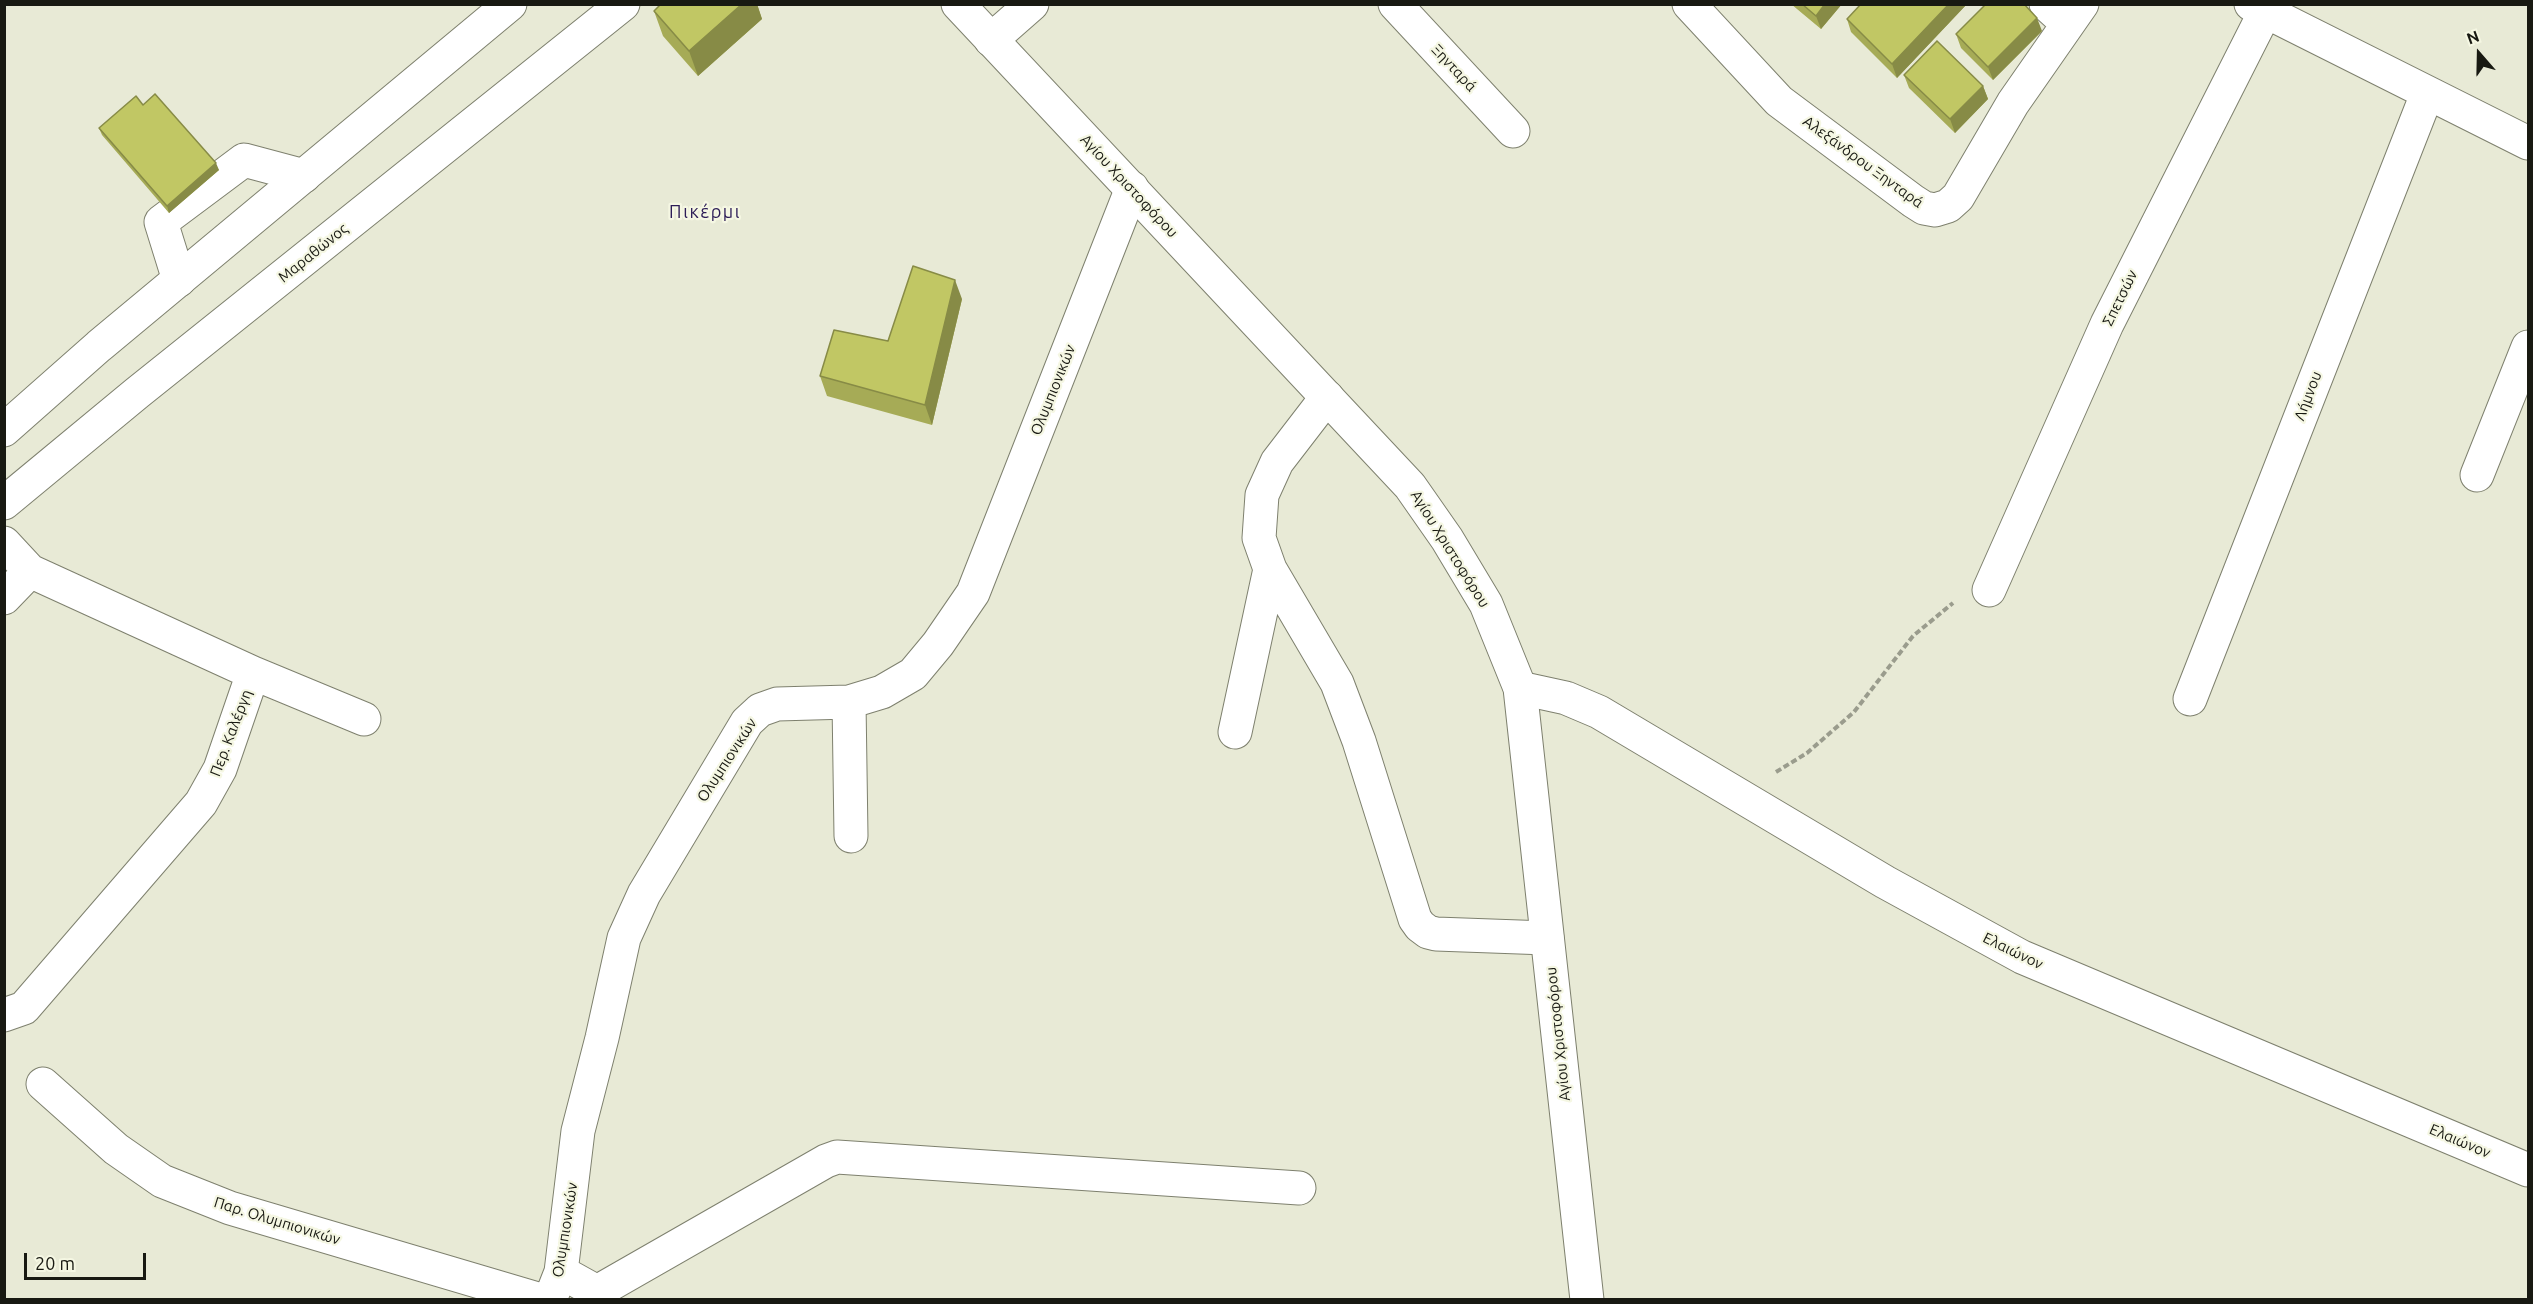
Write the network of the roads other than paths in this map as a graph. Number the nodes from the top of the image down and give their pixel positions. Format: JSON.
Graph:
{"nodes":[{"id":1,"x":510,"y":4,"type":"edge"},
{"id":2,"x":623,"y":4,"type":"edge"},
{"id":3,"x":958,"y":4,"type":"edge"},
{"id":4,"x":1032,"y":4,"type":"edge"},
{"id":5,"x":1395,"y":4,"type":"edge"},
{"id":6,"x":1689,"y":4,"type":"edge"},
{"id":7,"x":2258,"y":8,"type":"edge"},
{"id":8,"x":2065,"y":11,"type":"edge"},
{"id":9,"x":991,"y":40,"type":"junction"},
{"id":10,"x":2427,"y":94,"type":"junction"},
{"id":11,"x":1513,"y":131,"type":"dead end"},
{"id":12,"x":2529,"y":143,"type":"edge"},
{"id":13,"x":304,"y":176,"type":"junction"},
{"id":14,"x":1132,"y":188,"type":"junction"},
{"id":15,"x":179,"y":280,"type":"junction"},
{"id":16,"x":2529,"y":347,"type":"edge"},
{"id":17,"x":1328,"y":397,"type":"junction"},
{"id":18,"x":4,"y":430,"type":"edge"},
{"id":19,"x":2477,"y":475,"type":"dead end"},
{"id":20,"x":4,"y":503,"type":"edge"},
{"id":21,"x":4,"y":543,"type":"edge"},
{"id":22,"x":1270,"y":569,"type":"junction"},
{"id":23,"x":30,"y":571,"type":"junction"},
{"id":24,"x":1989,"y":590,"type":"road end"},
{"id":25,"x":4,"y":598,"type":"edge"},
{"id":26,"x":253,"y":673,"type":"junction"},
{"id":27,"x":1520,"y":688,"type":"junction"},
{"id":28,"x":2190,"y":699,"type":"dead end"},
{"id":29,"x":849,"y":702,"type":"junction"},
{"id":30,"x":364,"y":719,"type":"dead end"},
{"id":31,"x":1235,"y":732,"type":"dead end"},
{"id":32,"x":851,"y":836,"type":"dead end"},
{"id":33,"x":1547,"y":938,"type":"junction"},
{"id":34,"x":14,"y":1011,"type":"edge"},
{"id":35,"x":42,"y":1084,"type":"dead end"},
{"id":36,"x":2529,"y":1170,"type":"edge"},
{"id":37,"x":1299,"y":1188,"type":"dead end"},
{"id":38,"x":555,"y":1286,"type":"edge"},
{"id":39,"x":541,"y":1299,"type":"edge"},
{"id":40,"x":1587,"y":1299,"type":"edge"}],
"edges":[{"from":1,"to":13,"type":"street"},
{"from":2,"to":20,"type":"street","name":"Μαραθώνος"},
{"from":3,"to":9,"type":"street","name":"Αγίου Χριστοφόρου"},
{"from":4,"to":9,"type":"street"},
{"from":5,"to":11,"type":"street","name":"Ξηνταρά"},
{"from":6,"to":8,"type":"street","name":"Αλεξάνδρου Ξηνταρά"},
{"from":7,"to":10,"type":"street","name":"Σπετσών"},
{"from":7,"to":24,"type":"street","name":"Σπετσών"},
{"from":9,"to":14,"type":"street","name":"Αγίου Χριστοφόρου"},
{"from":10,"to":12,"type":"street","name":"Σπετσών"},
{"from":10,"to":28,"type":"street","name":"Λήμνου"},
{"from":13,"to":15,"type":"street"},
{"from":13,"to":15,"type":"street"},
{"from":14,"to":17,"type":"street","name":"Αγίου Χριστοφόρου"},
{"from":14,"to":29,"type":"street","name":"Ολυμπιονικών"},
{"from":15,"to":18,"type":"street"},
{"from":16,"to":19,"type":"street"},
{"from":17,"to":22,"type":"street"},
{"from":17,"to":27,"type":"street","name":"Αγίου Χριστοφόρου"},
{"from":21,"to":23,"type":"street","name":"Περ. Καλέργη"},
{"from":22,"to":31,"type":"street"},
{"from":22,"to":33,"type":"street"},
{"from":23,"to":25,"type":"street"},
{"from":23,"to":26,"type":"street","name":"Περ. Καλέργη"},
{"from":26,"to":30,"type":"street"},
{"from":26,"to":34,"type":"street","name":"Περ. Καλέργη"},
{"from":27,"to":33,"type":"street","name":"Αγίου Χριστοφόρου"},
{"from":27,"to":36,"type":"street","name":"Ελαιώνον"},
{"from":29,"to":32,"type":"street"},
{"from":29,"to":38,"type":"street","name":"Ολυμπιονικών"},
{"from":33,"to":40,"type":"street","name":"Αγίου Χριστοφόρου"},
{"from":35,"to":39,"type":"street","name":"Παρ. Ολυμπιονικών"},
{"from":37,"to":38,"type":"street"}]}
